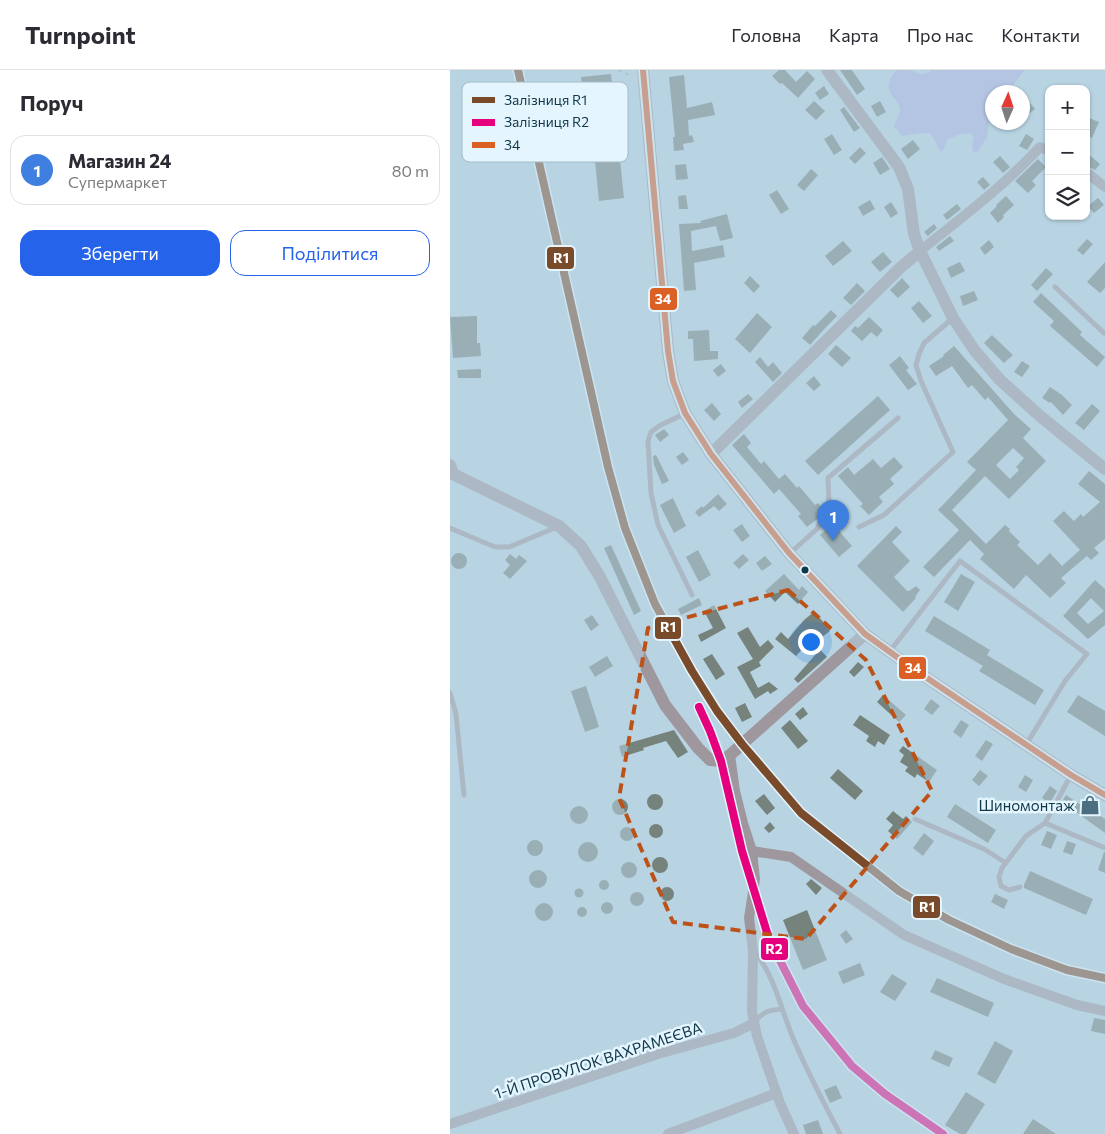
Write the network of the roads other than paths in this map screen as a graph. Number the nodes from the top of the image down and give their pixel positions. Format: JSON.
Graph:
{"nodes":[{"id":1,"x":827,"y":70,"type":"edge"},
{"id":2,"x":643,"y":76,"type":"edge"},
{"id":3,"x":1045,"y":149,"type":"edge"},
{"id":4,"x":1090,"y":175,"type":"edge"},
{"id":5,"x":1105,"y":187,"type":"edge"},
{"id":6,"x":920,"y":251,"type":"junction"},
{"id":7,"x":1055,"y":287,"type":"dead end"},
{"id":8,"x":953,"y":318,"type":"junction"},
{"id":9,"x":1105,"y":334,"type":"edge"},
{"id":10,"x":685,"y":413,"type":"junction"},
{"id":11,"x":898,"y":418,"type":"dead end"},
{"id":12,"x":710,"y":454,"type":"junction"},
{"id":13,"x":1105,"y":469,"type":"edge"},
{"id":14,"x":451,"y":472,"type":"edge"},
{"id":15,"x":559,"y":526,"type":"junction"},
{"id":16,"x":860,"y":527,"type":"dead end"},
{"id":17,"x":450,"y":528,"type":"edge"},
{"id":18,"x":789,"y":553,"type":"junction"},
{"id":19,"x":692,"y":596,"type":"dead end"},
{"id":20,"x":865,"y":634,"type":"junction"},
{"id":21,"x":890,"y":652,"type":"junction"},
{"id":22,"x":450,"y":693,"type":"edge"},
{"id":23,"x":1026,"y":745,"type":"junction"},
{"id":24,"x":730,"y":755,"type":"junction"},
{"id":25,"x":1071,"y":775,"type":"junction"},
{"id":26,"x":464,"y":795,"type":"dead end"},
{"id":27,"x":1105,"y":795,"type":"edge"},
{"id":28,"x":915,"y":819,"type":"dead end"},
{"id":29,"x":1045,"y":823,"type":"junction"},
{"id":30,"x":1105,"y":848,"type":"edge"},
{"id":31,"x":752,"y":851,"type":"junction"},
{"id":32,"x":1006,"y":863,"type":"junction"},
{"id":33,"x":1020,"y":887,"type":"dead end"},
{"id":34,"x":753,"y":950,"type":"junction"},
{"id":35,"x":782,"y":1009,"type":"junction"},
{"id":36,"x":1105,"y":1011,"type":"edge"},
{"id":37,"x":755,"y":1025,"type":"junction"},
{"id":38,"x":777,"y":1093,"type":"junction"},
{"id":39,"x":450,"y":1124,"type":"edge"},
{"id":40,"x":668,"y":1134,"type":"edge"},
{"id":41,"x":794,"y":1134,"type":"edge"},
{"id":42,"x":840,"y":1134,"type":"edge"}],
"edges":[{"from":1,"to":6,"type":"street"},
{"from":2,"to":10,"type":"street"},
{"from":3,"to":6,"type":"street"},
{"from":4,"to":5,"type":"street"},
{"from":6,"to":8,"type":"street"},
{"from":6,"to":12,"type":"street"},
{"from":7,"to":9,"type":"lane"},
{"from":8,"to":13,"type":"street"},
{"from":8,"to":16,"type":"lane"},
{"from":10,"to":12,"type":"street"},
{"from":10,"to":19,"type":"lane"},
{"from":11,"to":18,"type":"lane"},
{"from":12,"to":18,"type":"street"},
{"from":14,"to":15,"type":"street"},
{"from":15,"to":17,"type":"lane"},
{"from":15,"to":24,"type":"street"},
{"from":18,"to":20,"type":"street"},
{"from":20,"to":21,"type":"street"},
{"from":20,"to":24,"type":"street"},
{"from":21,"to":23,"type":"street"},
{"from":21,"to":23,"type":"lane"},
{"from":22,"to":26,"type":"lane"},
{"from":23,"to":25,"type":"street"},
{"from":24,"to":31,"type":"street"},
{"from":25,"to":27,"type":"street"},
{"from":25,"to":29,"type":"lane"},
{"from":28,"to":32,"type":"lane"},
{"from":29,"to":30,"type":"lane"},
{"from":29,"to":32,"type":"lane"},
{"from":31,"to":34,"type":"street"},
{"from":31,"to":36,"type":"street"},
{"from":32,"to":33,"type":"lane"},
{"from":34,"to":35,"type":"lane"},
{"from":34,"to":37,"type":"street"},
{"from":35,"to":37,"type":"lane"},
{"from":35,"to":42,"type":"lane"},
{"from":37,"to":38,"type":"street"},
{"from":37,"to":39,"type":"street","name":"1-Й ПРОВУЛОК ВАХРАМЕЄВА"},
{"from":38,"to":40,"type":"street"},
{"from":38,"to":41,"type":"street"}]}
